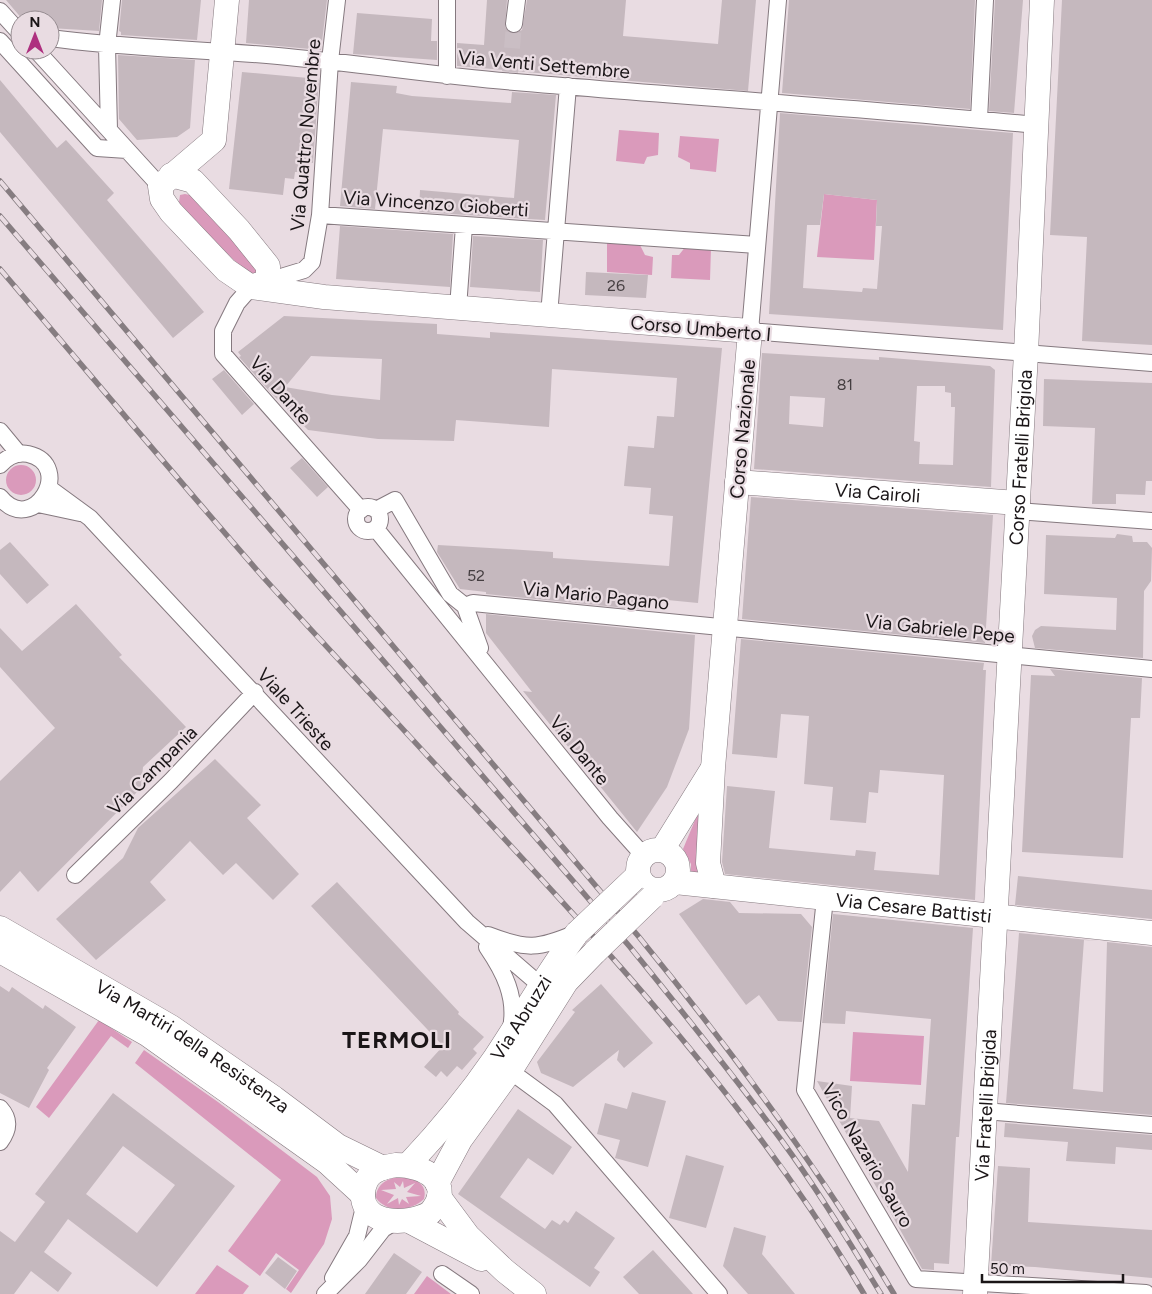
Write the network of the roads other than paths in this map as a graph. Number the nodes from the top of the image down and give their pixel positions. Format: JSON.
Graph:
{"nodes":[{"id":1,"x":112,"y":0,"type":"edge"},
{"id":2,"x":227,"y":0,"type":"edge"},
{"id":3,"x":337,"y":0,"type":"edge"},
{"id":4,"x":447,"y":0,"type":"edge"},
{"id":5,"x":516,"y":0,"type":"edge"},
{"id":6,"x":778,"y":0,"type":"edge"},
{"id":7,"x":985,"y":0,"type":"edge"},
{"id":8,"x":1042,"y":0,"type":"edge"},
{"id":9,"x":0,"y":11,"type":"edge"},
{"id":10,"x":10,"y":22,"type":"edge"},
{"id":11,"x":514,"y":24,"type":"tunnel mouth"},
{"id":12,"x":60,"y":39,"type":"edge"},
{"id":13,"x":0,"y":41,"type":"edge"},
{"id":14,"x":107,"y":46,"type":"junction"},
{"id":15,"x":222,"y":50,"type":"junction"},
{"id":16,"x":45,"y":60,"type":"edge"},
{"id":17,"x":330,"y":61,"type":"junction"},
{"id":18,"x":447,"y":76,"type":"junction"},
{"id":19,"x":568,"y":86,"type":"junction"},
{"id":20,"x":769,"y":101,"type":"junction"},
{"id":21,"x":979,"y":119,"type":"junction"},
{"id":22,"x":1036,"y":125,"type":"junction"},
{"id":23,"x":109,"y":130,"type":"junction"},
{"id":24,"x":127,"y":150,"type":"junction"},
{"id":25,"x":166,"y":181,"type":"junction"},
{"id":26,"x":320,"y":215,"type":"junction"},
{"id":27,"x":464,"y":226,"type":"junction"},
{"id":28,"x":553,"y":231,"type":"junction"},
{"id":29,"x":757,"y":245,"type":"junction"},
{"id":30,"x":260,"y":284,"type":"junction"},
{"id":31,"x":458,"y":308,"type":"junction"},
{"id":32,"x":549,"y":315,"type":"junction"},
{"id":33,"x":750,"y":331,"type":"junction"},
{"id":34,"x":1026,"y":353,"type":"junction"},
{"id":35,"x":1152,"y":364,"type":"edge"},
{"id":36,"x":0,"y":431,"type":"edge"},
{"id":37,"x":19,"y":454,"type":"junction"},
{"id":38,"x":0,"y":465,"type":"edge"},
{"id":39,"x":737,"y":482,"type":"junction"},
{"id":40,"x":49,"y":488,"type":"junction"},
{"id":41,"x":2,"y":501,"type":"edge"},
{"id":42,"x":38,"y":504,"type":"junction"},
{"id":43,"x":1018,"y":507,"type":"junction"},
{"id":44,"x":368,"y":510,"type":"junction"},
{"id":45,"x":86,"y":514,"type":"junction"},
{"id":46,"x":1152,"y":521,"type":"edge"},
{"id":47,"x":376,"y":529,"type":"junction"},
{"id":48,"x":465,"y":606,"type":"junction"},
{"id":49,"x":725,"y":627,"type":"junction"},
{"id":50,"x":1010,"y":655,"type":"junction"},
{"id":51,"x":488,"y":667,"type":"junction"},
{"id":52,"x":1152,"y":669,"type":"edge"},
{"id":53,"x":255,"y":692,"type":"junction"},
{"id":54,"x":713,"y":768,"type":"junction"},
{"id":55,"x":645,"y":865,"type":"junction"},
{"id":56,"x":75,"y":875,"type":"dead end"},
{"id":57,"x":714,"y":886,"type":"junction"},
{"id":58,"x":662,"y":889,"type":"junction"},
{"id":59,"x":825,"y":898,"type":"junction"},
{"id":60,"x":995,"y":916,"type":"junction"},
{"id":61,"x":0,"y":928,"type":"edge"},
{"id":62,"x":476,"y":930,"type":"junction"},
{"id":63,"x":578,"y":933,"type":"junction"},
{"id":64,"x":1152,"y":933,"type":"edge"},
{"id":65,"x":0,"y":951,"type":"edge"},
{"id":66,"x":566,"y":982,"type":"junction"},
{"id":67,"x":540,"y":985,"type":"junction"},
{"id":68,"x":510,"y":1036,"type":"junction"},
{"id":69,"x":502,"y":1065,"type":"junction"},
{"id":70,"x":0,"y":1108,"type":"edge"},
{"id":71,"x":984,"y":1111,"type":"junction"},
{"id":72,"x":1152,"y":1126,"type":"edge"},
{"id":73,"x":0,"y":1142,"type":"edge"},
{"id":74,"x":408,"y":1165,"type":"junction"},
{"id":75,"x":383,"y":1168,"type":"junction"},
{"id":76,"x":438,"y":1190,"type":"junction"},
{"id":77,"x":364,"y":1199,"type":"junction"},
{"id":78,"x":403,"y":1221,"type":"junction"},
{"id":79,"x":505,"y":1272,"type":"junction"},
{"id":80,"x":442,"y":1274,"type":"dead end"},
{"id":81,"x":975,"y":1288,"type":"edge"},
{"id":82,"x":1146,"y":1293,"type":"edge"},
{"id":83,"x":324,"y":1294,"type":"edge"},
{"id":84,"x":471,"y":1294,"type":"edge"},
{"id":85,"x":534,"y":1294,"type":"edge"},
{"id":86,"x":719,"y":1294,"type":"edge"}],
"edges":[{"from":1,"to":14,"type":"street"},
{"from":2,"to":15,"type":"street"},
{"from":3,"to":17,"type":"street","name":"Via Quattro Novembre"},
{"from":4,"to":18,"type":"street"},
{"from":5,"to":11,"type":"street"},
{"from":6,"to":20,"type":"street","name":"Corso Nazionale"},
{"from":7,"to":21,"type":"street"},
{"from":8,"to":22,"type":"street","name":"Corso Fratelli Brigida"},
{"from":9,"to":10,"type":"street"},
{"from":12,"to":14,"type":"street","name":"Via Venti Settembre"},
{"from":13,"to":24,"type":"street"},
{"from":14,"to":15,"type":"street","name":"Via Venti Settembre"},
{"from":14,"to":23,"type":"street"},
{"from":15,"to":17,"type":"street","name":"Via Venti Settembre"},
{"from":15,"to":25,"type":"street"},
{"from":16,"to":23,"type":"street"},
{"from":17,"to":18,"type":"street","name":"Via Venti Settembre"},
{"from":17,"to":26,"type":"street","name":"Via Quattro Novembre"},
{"from":18,"to":19,"type":"street","name":"Via Venti Settembre"},
{"from":19,"to":20,"type":"street","name":"Via Venti Settembre"},
{"from":19,"to":28,"type":"street"},
{"from":20,"to":21,"type":"street","name":"Via Venti Settembre"},
{"from":20,"to":29,"type":"street","name":"Corso Nazionale"},
{"from":21,"to":22,"type":"street","name":"Via Venti Settembre"},
{"from":22,"to":34,"type":"street","name":"Corso Fratelli Brigida"},
{"from":23,"to":24,"type":"street"},
{"from":24,"to":25,"type":"street"},
{"from":25,"to":30,"type":"street"},
{"from":25,"to":30,"type":"street"},
{"from":26,"to":27,"type":"street","name":"Via Vincenzo Gioberti"},
{"from":26,"to":30,"type":"street","name":"Via Quattro Novembre"},
{"from":27,"to":28,"type":"street","name":"Via Vincenzo Gioberti"},
{"from":27,"to":31,"type":"street"},
{"from":28,"to":29,"type":"street","name":"Via Vincenzo Gioberti"},
{"from":28,"to":32,"type":"street"},
{"from":29,"to":33,"type":"street","name":"Corso Nazionale"},
{"from":30,"to":31,"type":"street","name":"Corso Umberto I"},
{"from":30,"to":44,"type":"street","name":"Via Dante"},
{"from":31,"to":32,"type":"street","name":"Corso Umberto I"},
{"from":32,"to":33,"type":"street","name":"Corso Umberto I"},
{"from":33,"to":34,"type":"street","name":"Corso Umberto I"},
{"from":33,"to":39,"type":"street","name":"Corso Nazionale"},
{"from":34,"to":35,"type":"street","name":"Corso Umberto I"},
{"from":34,"to":43,"type":"street","name":"Corso Fratelli Brigida"},
{"from":36,"to":37,"type":"street"},
{"from":37,"to":38,"type":"street"},
{"from":37,"to":40,"type":"street"},
{"from":39,"to":43,"type":"street","name":"Via Cairoli"},
{"from":39,"to":49,"type":"street","name":"Corso Nazionale"},
{"from":40,"to":42,"type":"street"},
{"from":40,"to":45,"type":"street","name":"Viale Trieste"},
{"from":41,"to":42,"type":"street"},
{"from":42,"to":45,"type":"street"},
{"from":43,"to":46,"type":"street","name":"Via Cairoli"},
{"from":43,"to":50,"type":"street","name":"Corso Fratelli Brigida"},
{"from":44,"to":47,"type":"street"},
{"from":44,"to":47,"type":"street","name":"Via Dante"},
{"from":44,"to":48,"type":"street","name":"Via Dante"},
{"from":45,"to":53,"type":"street","name":"Viale Trieste"},
{"from":47,"to":51,"type":"street","name":"Via Dante"},
{"from":48,"to":49,"type":"street","name":"Via Mario Pagano"},
{"from":48,"to":51,"type":"street","name":"Via Dante"},
{"from":49,"to":50,"type":"street","name":"Via Gabriele Pepe"},
{"from":49,"to":54,"type":"street","name":"Corso Nazionale"},
{"from":50,"to":52,"type":"street","name":"Via Gabriele Pepe"},
{"from":50,"to":60,"type":"street","name":"Corso Fratelli Brigida"},
{"from":51,"to":55,"type":"street","name":"Via Dante"},
{"from":53,"to":56,"type":"street","name":"Via Campania"},
{"from":53,"to":62,"type":"street","name":"Viale Trieste"},
{"from":54,"to":55,"type":"street","name":"Corso Nazionale"},
{"from":54,"to":57,"type":"street","name":"Corso Nazionale"},
{"from":55,"to":58,"type":"street"},
{"from":55,"to":58,"type":"street"},
{"from":55,"to":63,"type":"street","name":"Via Abruzzi","bridge":true},
{"from":57,"to":58,"type":"street","name":"Via Cesare Battisti"},
{"from":57,"to":59,"type":"street","name":"Via Cesare Battisti"},
{"from":58,"to":66,"type":"street","name":"Via Abruzzi","bridge":true},
{"from":59,"to":60,"type":"street","name":"Via Cesare Battisti"},
{"from":59,"to":81,"type":"street","name":"Vico Nazario Sauro"},
{"from":60,"to":64,"type":"street","name":"Via Cesare Battisti"},
{"from":60,"to":71,"type":"street","name":"Via Fratelli Brigida"},
{"from":61,"to":75,"type":"street","name":"Via Martiri della Resistenza"},
{"from":62,"to":63,"type":"street","name":"Viale Trieste"},
{"from":62,"to":67,"type":"street","name":"Viale Trieste"},
{"from":62,"to":68,"type":"street","name":"Viale Trieste"},
{"from":63,"to":67,"type":"street","name":"Via Abruzzi"},
{"from":65,"to":77,"type":"street","name":"Via Martiri della Resistenza"},
{"from":66,"to":67,"type":"street"},
{"from":66,"to":69,"type":"street","name":"Via Abruzzi"},
{"from":67,"to":68,"type":"street","name":"Via Abruzzi"},
{"from":68,"to":69,"type":"street","name":"Via Abruzzi"},
{"from":69,"to":74,"type":"street","name":"Via Abruzzi"},
{"from":69,"to":76,"type":"street","name":"Via Abruzzi"},
{"from":69,"to":86,"type":"street"},
{"from":70,"to":73,"type":"street"},
{"from":71,"to":72,"type":"street"},
{"from":71,"to":81,"type":"street","name":"Via Fratelli Brigida"},
{"from":74,"to":75,"type":"street"},
{"from":74,"to":76,"type":"street"},
{"from":75,"to":77,"type":"street"},
{"from":76,"to":78,"type":"street"},
{"from":76,"to":79,"type":"street"},
{"from":77,"to":78,"type":"street","name":"Via Martiri della Resistenza"},
{"from":77,"to":83,"type":"street"},
{"from":78,"to":79,"type":"street","name":"Via Martiri della Resistenza"},
{"from":78,"to":83,"type":"street"},
{"from":79,"to":85,"type":"street"},
{"from":80,"to":84,"type":"street"},
{"from":81,"to":82,"type":"street"}]}
